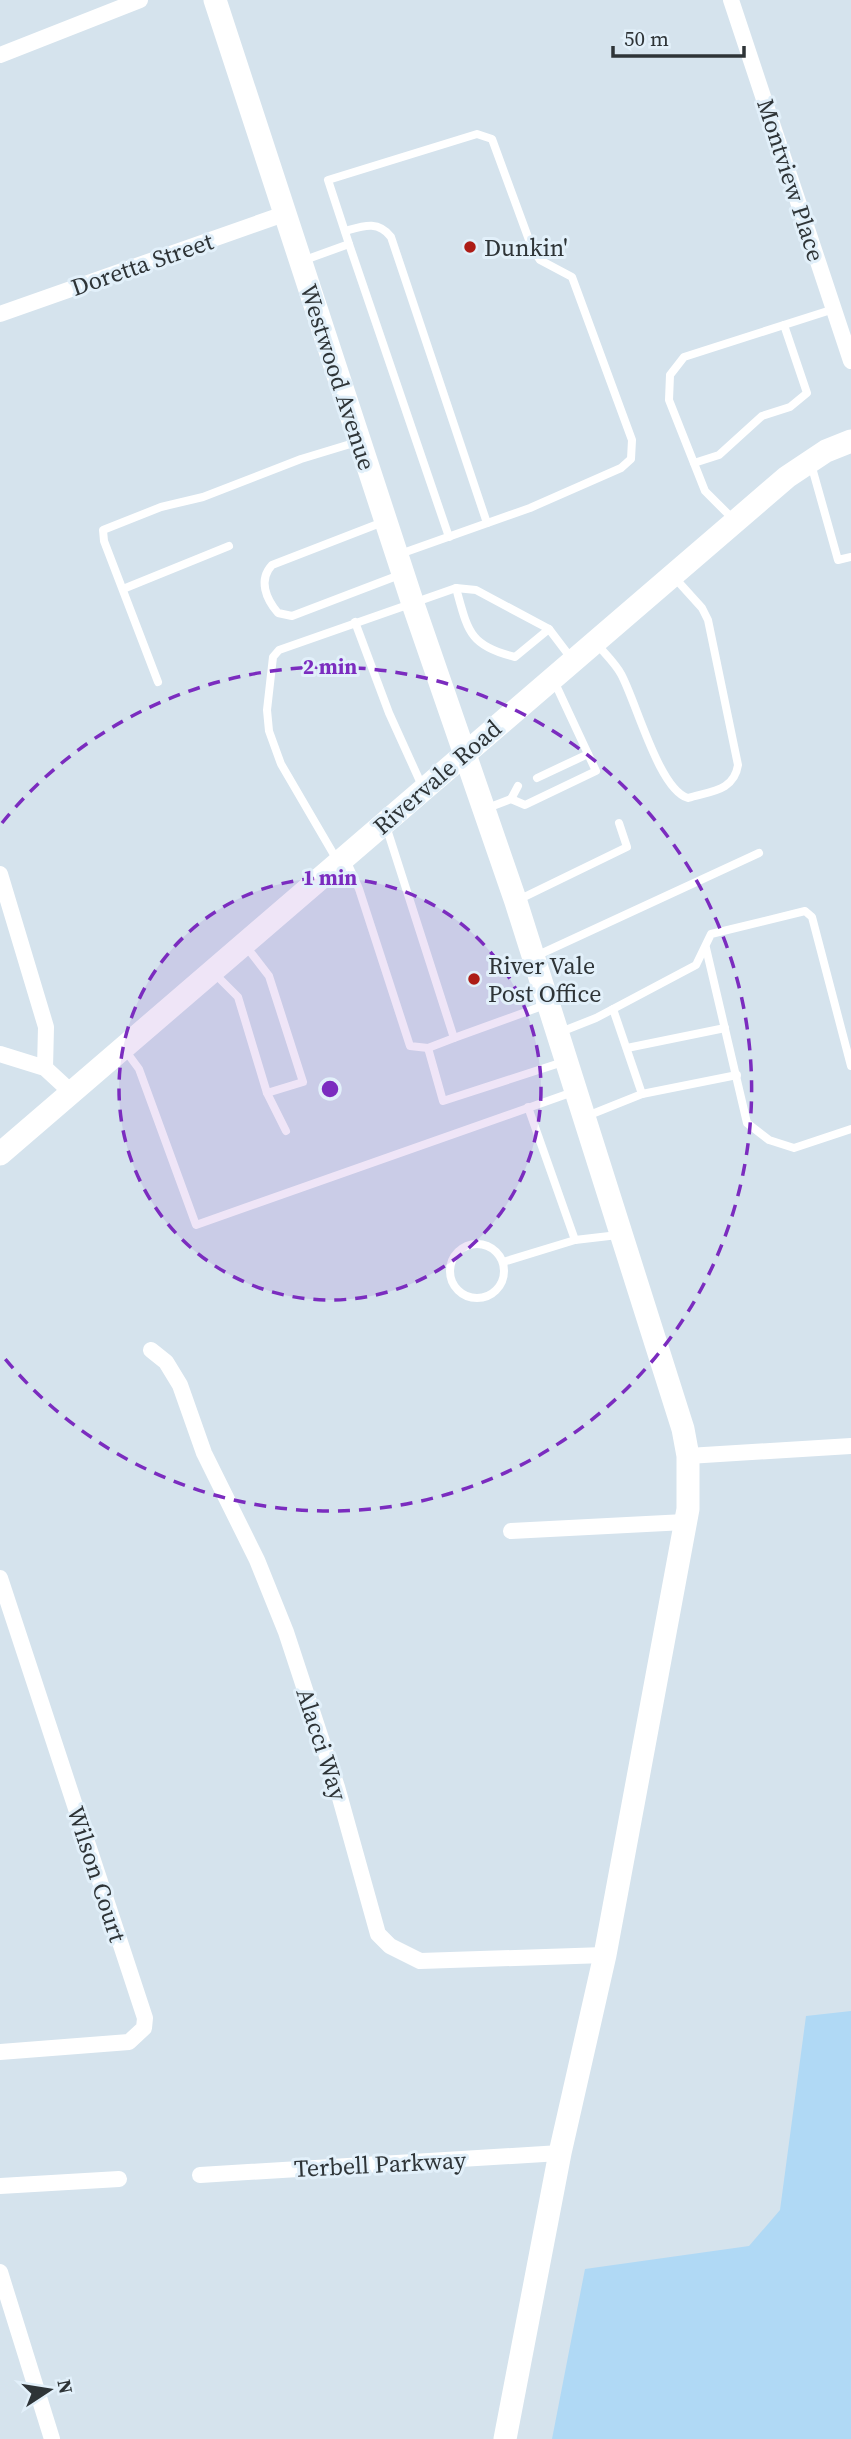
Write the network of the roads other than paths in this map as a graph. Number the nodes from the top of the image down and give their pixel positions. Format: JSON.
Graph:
{"nodes":[{"id":1,"x":140,"y":0,"type":"edge"},
{"id":2,"x":215,"y":0,"type":"edge"},
{"id":3,"x":731,"y":0,"type":"edge"},
{"id":4,"x":0,"y":55,"type":"edge"},
{"id":5,"x":284,"y":214,"type":"junction"},
{"id":6,"x":345,"y":231,"type":"junction"},
{"id":7,"x":349,"y":244,"type":"junction"},
{"id":8,"x":299,"y":261,"type":"junction"},
{"id":9,"x":834,"y":309,"type":"junction"},
{"id":10,"x":0,"y":314,"type":"edge"},
{"id":11,"x":784,"y":325,"type":"junction"},
{"id":12,"x":851,"y":360,"type":"edge"},
{"id":13,"x":851,"y":440,"type":"edge"},
{"id":14,"x":359,"y":442,"type":"junction"},
{"id":15,"x":811,"y":461,"type":"junction"},
{"id":16,"x":694,"y":463,"type":"junction"},
{"id":17,"x":386,"y":521,"type":"junction"},
{"id":18,"x":736,"y":522,"type":"junction"},
{"id":19,"x":487,"y":523,"type":"junction"},
{"id":20,"x":449,"y":537,"type":"junction"},
{"id":21,"x":229,"y":546,"type":"dead end"},
{"id":22,"x":851,"y":557,"type":"edge"},
{"id":23,"x":400,"y":565,"type":"junction"},
{"id":24,"x":673,"y":576,"type":"junction"},
{"id":25,"x":456,"y":588,"type":"junction"},
{"id":26,"x":122,"y":589,"type":"junction"},
{"id":27,"x":413,"y":604,"type":"junction"},
{"id":28,"x":355,"y":622,"type":"junction"},
{"id":29,"x":549,"y":629,"type":"junction"},
{"id":30,"x":595,"y":642,"type":"junction"},
{"id":31,"x":573,"y":661,"type":"junction"},
{"id":32,"x":553,"y":678,"type":"junction"},
{"id":33,"x":158,"y":682,"type":"dead end"},
{"id":34,"x":463,"y":754,"type":"junction"},
{"id":35,"x":588,"y":754,"type":"junction"},
{"id":36,"x":537,"y":778,"type":"dead end"},
{"id":37,"x":518,"y":786,"type":"dead end"},
{"id":38,"x":423,"y":788,"type":"junction"},
{"id":39,"x":511,"y":799,"type":"junction"},
{"id":40,"x":483,"y":809,"type":"junction"},
{"id":41,"x":384,"y":821,"type":"junction"},
{"id":42,"x":619,"y":823,"type":"dead end"},
{"id":43,"x":759,"y":853,"type":"dead end"},
{"id":44,"x":342,"y":860,"type":"junction"},
{"id":45,"x":0,"y":874,"type":"edge"},
{"id":46,"x":516,"y":902,"type":"junction"},
{"id":47,"x":245,"y":945,"type":"junction"},
{"id":48,"x":706,"y":948,"type":"junction"},
{"id":49,"x":533,"y":958,"type":"junction"},
{"id":50,"x":214,"y":973,"type":"junction"},
{"id":51,"x":548,"y":1004,"type":"junction"},
{"id":52,"x":614,"y":1009,"type":"junction"},
{"id":53,"x":725,"y":1028,"type":"junction"},
{"id":54,"x":557,"y":1033,"type":"junction"},
{"id":55,"x":454,"y":1038,"type":"junction"},
{"id":56,"x":124,"y":1048,"type":"junction"},
{"id":57,"x":428,"y":1048,"type":"junction"},
{"id":58,"x":626,"y":1048,"type":"junction"},
{"id":59,"x":0,"y":1055,"type":"edge"},
{"id":60,"x":566,"y":1061,"type":"junction"},
{"id":61,"x":851,"y":1066,"type":"edge"},
{"id":62,"x":45,"y":1068,"type":"junction"},
{"id":63,"x":737,"y":1075,"type":"junction"},
{"id":64,"x":575,"y":1091,"type":"junction"},
{"id":65,"x":71,"y":1092,"type":"junction"},
{"id":66,"x":267,"y":1093,"type":"junction"},
{"id":67,"x":642,"y":1094,"type":"junction"},
{"id":68,"x":528,"y":1107,"type":"junction"},
{"id":69,"x":584,"y":1117,"type":"junction"},
{"id":70,"x":851,"y":1129,"type":"edge"},
{"id":71,"x":286,"y":1130,"type":"dead end"},
{"id":72,"x":0,"y":1154,"type":"edge"},
{"id":73,"x":621,"y":1235,"type":"junction"},
{"id":74,"x":575,"y":1240,"type":"junction"},
{"id":75,"x":503,"y":1262,"type":"junction"},
{"id":76,"x":151,"y":1350,"type":"dead end"},
{"id":77,"x":851,"y":1446,"type":"edge"},
{"id":78,"x":688,"y":1456,"type":"junction"},
{"id":79,"x":685,"y":1522,"type":"junction"},
{"id":80,"x":511,"y":1531,"type":"dead end"},
{"id":81,"x":0,"y":1578,"type":"edge"},
{"id":82,"x":604,"y":1955,"type":"junction"},
{"id":83,"x":0,"y":2052,"type":"edge"},
{"id":84,"x":560,"y":2154,"type":"junction"},
{"id":85,"x":200,"y":2175,"type":"dead end"},
{"id":86,"x":119,"y":2179,"type":"dead end"},
{"id":87,"x":0,"y":2186,"type":"edge"},
{"id":88,"x":0,"y":2272,"type":"edge"},
{"id":89,"x":52,"y":2439,"type":"edge"},
{"id":90,"x":505,"y":2439,"type":"edge"}],
"edges":[{"from":1,"to":4,"type":"street"},
{"from":2,"to":5,"type":"street","name":"Westwood Avenue"},
{"from":3,"to":9,"type":"street","name":"Montview Place"},
{"from":5,"to":8,"type":"street","name":"Westwood Avenue"},
{"from":5,"to":10,"type":"street","name":"Doretta Street"},
{"from":6,"to":7,"type":"lane"},
{"from":6,"to":19,"type":"lane"},
{"from":6,"to":19,"type":"lane"},
{"from":7,"to":8,"type":"lane"},
{"from":7,"to":20,"type":"lane"},
{"from":8,"to":14,"type":"street","name":"Westwood Avenue"},
{"from":9,"to":11,"type":"lane"},
{"from":9,"to":12,"type":"street","name":"Montview Place"},
{"from":11,"to":16,"type":"lane"},
{"from":11,"to":16,"type":"lane"},
{"from":13,"to":15,"type":"street","name":"Rivervale Road"},
{"from":14,"to":17,"type":"street","name":"Westwood Avenue"},
{"from":14,"to":26,"type":"lane"},
{"from":15,"to":18,"type":"street","name":"Rivervale Road"},
{"from":15,"to":22,"type":"lane"},
{"from":16,"to":18,"type":"lane"},
{"from":17,"to":23,"type":"street","name":"Westwood Avenue"},
{"from":17,"to":23,"type":"lane"},
{"from":18,"to":24,"type":"street","name":"Rivervale Road"},
{"from":19,"to":20,"type":"lane"},
{"from":20,"to":23,"type":"lane"},
{"from":21,"to":26,"type":"lane"},
{"from":23,"to":27,"type":"street","name":"Westwood Avenue"},
{"from":24,"to":30,"type":"street","name":"Rivervale Road"},
{"from":24,"to":30,"type":"lane"},
{"from":25,"to":27,"type":"lane"},
{"from":25,"to":29,"type":"lane"},
{"from":25,"to":29,"type":"lane"},
{"from":26,"to":33,"type":"lane"},
{"from":27,"to":28,"type":"lane"},
{"from":27,"to":34,"type":"street","name":"Westwood Avenue"},
{"from":28,"to":38,"type":"lane"},
{"from":28,"to":44,"type":"lane"},
{"from":29,"to":31,"type":"lane"},
{"from":30,"to":31,"type":"street","name":"Rivervale Road"},
{"from":31,"to":32,"type":"street","name":"Rivervale Road"},
{"from":32,"to":34,"type":"street","name":"Rivervale Road"},
{"from":32,"to":35,"type":"lane"},
{"from":34,"to":38,"type":"street","name":"Rivervale Road"},
{"from":34,"to":40,"type":"street","name":"Westwood Avenue"},
{"from":35,"to":36,"type":"lane"},
{"from":35,"to":39,"type":"lane"},
{"from":37,"to":39,"type":"lane"},
{"from":38,"to":41,"type":"street","name":"Rivervale Road"},
{"from":39,"to":40,"type":"lane"},
{"from":40,"to":46,"type":"street","name":"Westwood Avenue"},
{"from":41,"to":44,"type":"street","name":"Rivervale Road"},
{"from":41,"to":55,"type":"lane"},
{"from":42,"to":46,"type":"lane"},
{"from":43,"to":49,"type":"lane"},
{"from":44,"to":47,"type":"street","name":"Rivervale Road"},
{"from":44,"to":57,"type":"lane"},
{"from":45,"to":62,"type":"street"},
{"from":46,"to":49,"type":"street","name":"Westwood Avenue"},
{"from":47,"to":50,"type":"street","name":"Rivervale Road"},
{"from":47,"to":66,"type":"lane"},
{"from":48,"to":52,"type":"lane"},
{"from":48,"to":53,"type":"lane"},
{"from":48,"to":61,"type":"lane"},
{"from":49,"to":51,"type":"street","name":"Westwood Avenue"},
{"from":50,"to":56,"type":"street","name":"Rivervale Road"},
{"from":50,"to":66,"type":"lane"},
{"from":51,"to":54,"type":"street","name":"Westwood Avenue"},
{"from":51,"to":55,"type":"lane"},
{"from":52,"to":54,"type":"lane"},
{"from":52,"to":58,"type":"lane"},
{"from":53,"to":58,"type":"lane"},
{"from":53,"to":63,"type":"lane"},
{"from":54,"to":60,"type":"street","name":"Westwood Avenue"},
{"from":55,"to":57,"type":"lane"},
{"from":56,"to":65,"type":"street","name":"Rivervale Road"},
{"from":56,"to":68,"type":"lane"},
{"from":57,"to":60,"type":"lane"},
{"from":58,"to":67,"type":"lane"},
{"from":59,"to":62,"type":"street"},
{"from":60,"to":64,"type":"street","name":"Westwood Avenue"},
{"from":62,"to":65,"type":"street"},
{"from":63,"to":67,"type":"lane"},
{"from":63,"to":70,"type":"lane"},
{"from":64,"to":68,"type":"lane"},
{"from":64,"to":69,"type":"street","name":"Westwood Avenue"},
{"from":65,"to":72,"type":"street","name":"Rivervale Road"},
{"from":66,"to":71,"type":"lane"},
{"from":67,"to":69,"type":"lane"},
{"from":68,"to":74,"type":"lane"},
{"from":69,"to":73,"type":"street","name":"Westwood Avenue"},
{"from":73,"to":74,"type":"lane"},
{"from":73,"to":78,"type":"street","name":"Westwood Avenue"},
{"from":74,"to":75,"type":"lane"},
{"from":75,"to":75,"type":"lane"},
{"from":76,"to":82,"type":"street","name":"Alacci Way"},
{"from":77,"to":78,"type":"street"},
{"from":78,"to":79,"type":"street","name":"Westwood Avenue"},
{"from":79,"to":80,"type":"street"},
{"from":79,"to":82,"type":"street","name":"Westwood Avenue"},
{"from":81,"to":83,"type":"street","name":"Wilson Court"},
{"from":82,"to":84,"type":"street","name":"Westwood Avenue"},
{"from":84,"to":85,"type":"street","name":"Terbell Parkway"},
{"from":84,"to":90,"type":"street","name":"Westwood Avenue"},
{"from":86,"to":87,"type":"street"},
{"from":88,"to":89,"type":"street"}]}
